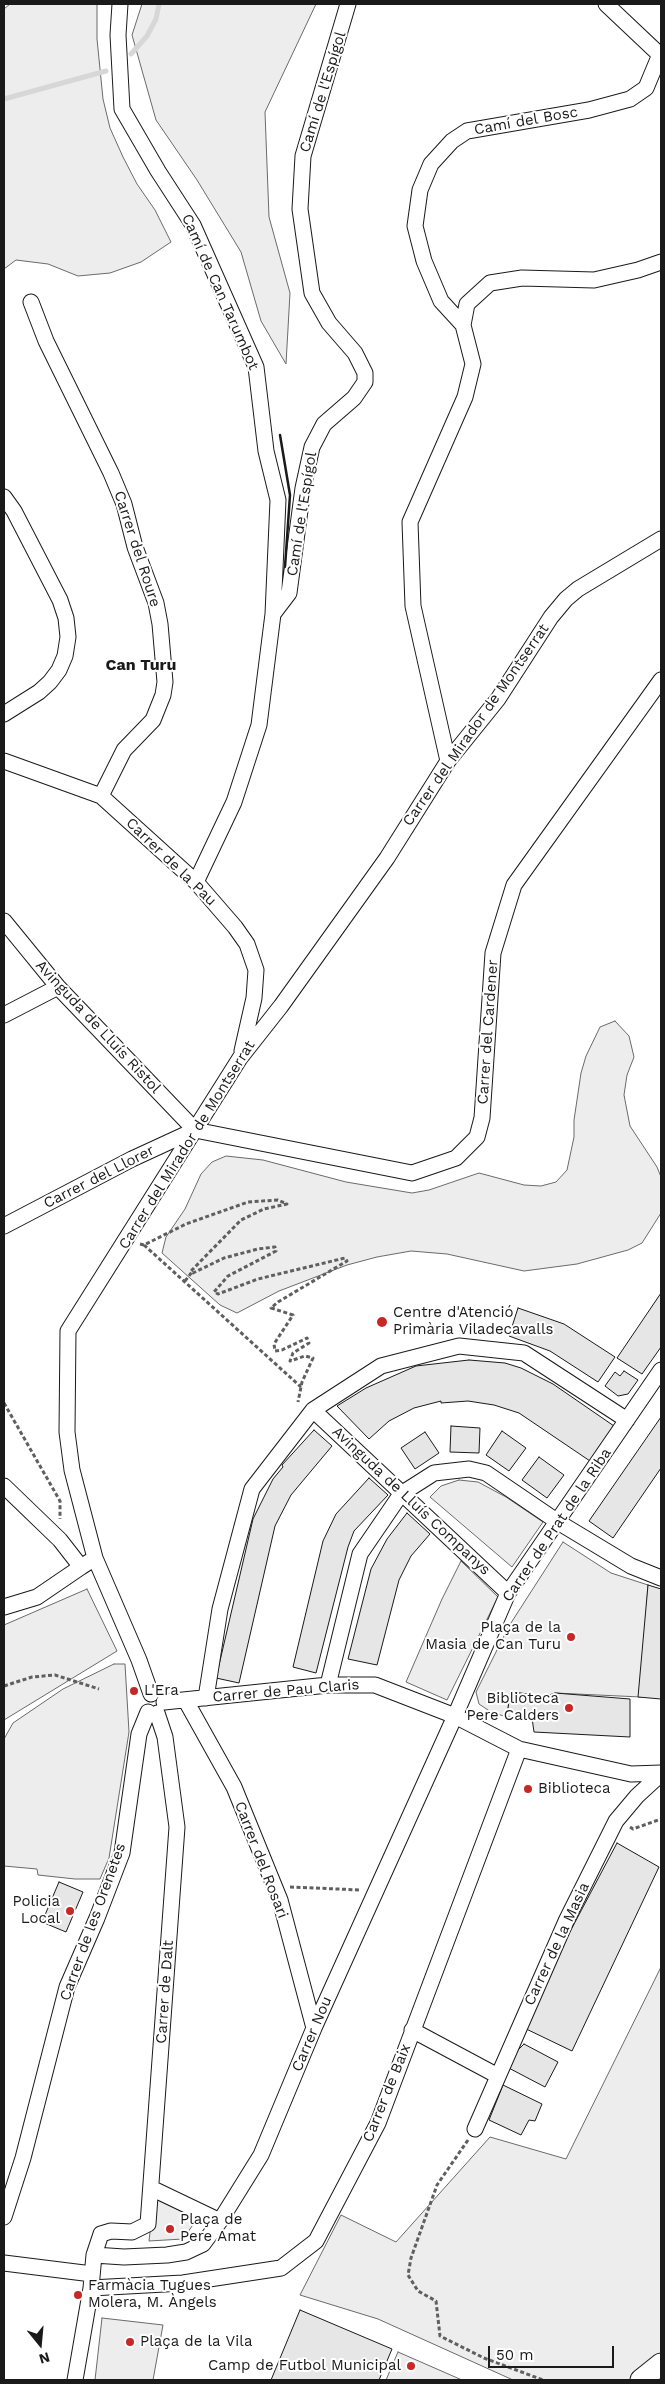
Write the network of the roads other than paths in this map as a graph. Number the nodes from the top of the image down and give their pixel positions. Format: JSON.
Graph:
{"nodes":[{"id":1,"x":120,"y":4,"type":"edge"},
{"id":2,"x":348,"y":4,"type":"edge"},
{"id":3,"x":606,"y":4,"type":"edge"},
{"id":4,"x":660,"y":54,"type":"edge"},
{"id":5,"x":661,"y":262,"type":"edge"},
{"id":6,"x":31,"y":302,"type":"dead end"},
{"id":7,"x":463,"y":325,"type":"junction"},
{"id":8,"x":4,"y":497,"type":"edge"},
{"id":9,"x":661,"y":540,"type":"edge"},
{"id":10,"x":273,"y":614,"type":"junction"},
{"id":11,"x":661,"y":680,"type":"edge"},
{"id":12,"x":4,"y":714,"type":"edge"},
{"id":13,"x":4,"y":761,"type":"edge"},
{"id":14,"x":448,"y":761,"type":"junction"},
{"id":15,"x":101,"y":796,"type":"junction"},
{"id":16,"x":196,"y":882,"type":"junction"},
{"id":17,"x":4,"y":920,"type":"edge"},
{"id":18,"x":58,"y":987,"type":"junction"},
{"id":19,"x":4,"y":1015,"type":"edge"},
{"id":20,"x":240,"y":1058,"type":"junction"},
{"id":21,"x":195,"y":1130,"type":"junction"},
{"id":22,"x":4,"y":1226,"type":"edge"},
{"id":23,"x":661,"y":1370,"type":"edge"},
{"id":24,"x":313,"y":1410,"type":"junction"},
{"id":25,"x":627,"y":1420,"type":"junction"},
{"id":26,"x":4,"y":1486,"type":"edge"},
{"id":27,"x":401,"y":1494,"type":"junction"},
{"id":28,"x":558,"y":1522,"type":"junction"},
{"id":29,"x":95,"y":1558,"type":"junction"},
{"id":30,"x":81,"y":1567,"type":"junction"},
{"id":31,"x":661,"y":1578,"type":"edge"},
{"id":32,"x":508,"y":1593,"type":"junction"},
{"id":33,"x":4,"y":1607,"type":"edge"},
{"id":34,"x":328,"y":1684,"type":"junction"},
{"id":35,"x":206,"y":1698,"type":"junction"},
{"id":36,"x":186,"y":1701,"type":"junction"},
{"id":37,"x":155,"y":1705,"type":"junction"},
{"id":38,"x":455,"y":1716,"type":"junction"},
{"id":39,"x":519,"y":1749,"type":"junction"},
{"id":40,"x":661,"y":1774,"type":"edge"},
{"id":41,"x":314,"y":2028,"type":"junction"},
{"id":42,"x":412,"y":2030,"type":"junction"},
{"id":43,"x":498,"y":2076,"type":"junction"},
{"id":44,"x":475,"y":2129,"type":"road end"},
{"id":45,"x":151,"y":2188,"type":"junction"},
{"id":46,"x":4,"y":2217,"type":"edge"},
{"id":47,"x":220,"y":2221,"type":"junction"},
{"id":48,"x":94,"y":2255,"type":"junction"},
{"id":49,"x":4,"y":2263,"type":"edge"},
{"id":50,"x":92,"y":2281,"type":"junction"},
{"id":51,"x":661,"y":2364,"type":"edge"},
{"id":52,"x":75,"y":2380,"type":"edge"},
{"id":53,"x":640,"y":2380,"type":"edge"}],
"edges":[{"from":1,"to":10,"type":"street","name":"Camí de Can Tarumbot"},
{"from":2,"to":10,"type":"street","name":"Camí de l'Espígol"},
{"from":3,"to":4,"type":"street"},
{"from":4,"to":7,"type":"street","name":"Camí del Bosc"},
{"from":5,"to":7,"type":"street"},
{"from":6,"to":15,"type":"street","name":"Carrer del Roure"},
{"from":7,"to":14,"type":"street"},
{"from":8,"to":12,"type":"street"},
{"from":9,"to":14,"type":"street","name":"Carrer del Mirador de Montserrat"},
{"from":10,"to":16,"type":"street","name":"Camí de Can Tarumbot"},
{"from":11,"to":21,"type":"street","name":"Carrer del Cardener"},
{"from":13,"to":15,"type":"street","name":"Carrer de la Pau"},
{"from":14,"to":20,"type":"street","name":"Carrer del Mirador de Montserrat"},
{"from":15,"to":16,"type":"street","name":"Carrer de la Pau"},
{"from":16,"to":20,"type":"street","name":"Carrer de la Pau"},
{"from":17,"to":18,"type":"street","name":"Avinguda de Lluís Ristol"},
{"from":18,"to":19,"type":"street"},
{"from":18,"to":21,"type":"street","name":"Avinguda de Lluís Ristol"},
{"from":20,"to":21,"type":"street","name":"Carrer del Mirador de Montserrat"},
{"from":21,"to":22,"type":"street","name":"Carrer del Llorer"},
{"from":21,"to":29,"type":"street","name":"Carrer del Mirador de Montserrat"},
{"from":23,"to":25,"type":"street","name":"Carrer de Prat de la Riba"},
{"from":24,"to":25,"type":"street"},
{"from":24,"to":27,"type":"street","name":"Avinguda de Lluís Companys"},
{"from":24,"to":35,"type":"street"},
{"from":25,"to":28,"type":"street","name":"Carrer de Prat de la Riba"},
{"from":26,"to":30,"type":"street"},
{"from":27,"to":28,"type":"street"},
{"from":27,"to":32,"type":"street","name":"Avinguda de Lluís Companys"},
{"from":27,"to":34,"type":"street"},
{"from":28,"to":31,"type":"street"},
{"from":28,"to":32,"type":"street","name":"Carrer de Prat de la Riba"},
{"from":29,"to":30,"type":"street"},
{"from":29,"to":37,"type":"street","name":"Carrer del Mirador de Montserrat"},
{"from":30,"to":33,"type":"street"},
{"from":32,"to":38,"type":"street","name":"Carrer de Prat de la Riba"},
{"from":34,"to":35,"type":"street","name":"Carrer de Pau Claris"},
{"from":34,"to":38,"type":"street","name":"Carrer de Pau Claris"},
{"from":35,"to":36,"type":"street","name":"Carrer de Pau Claris"},
{"from":36,"to":37,"type":"street","name":"Carrer de Pau Claris"},
{"from":36,"to":41,"type":"street","name":"Carrer del Rosari"},
{"from":37,"to":45,"type":"street","name":"Carrer de Dalt"},
{"from":37,"to":46,"type":"street","name":"Carrer de les Orenetes"},
{"from":38,"to":39,"type":"street","name":"Carrer de Pau Claris"},
{"from":38,"to":41,"type":"street","name":"Carrer Nou"},
{"from":39,"to":40,"type":"street","name":"Carrer de Pau Claris"},
{"from":39,"to":42,"type":"street","name":"Carrer de Baix"},
{"from":40,"to":43,"type":"street","name":"Carrer de la Masia"},
{"from":41,"to":47,"type":"street","name":"Carrer Nou"},
{"from":42,"to":43,"type":"street"},
{"from":42,"to":50,"type":"street","name":"Carrer de Baix"},
{"from":43,"to":44,"type":"street","name":"Carrer de la Masia"},
{"from":45,"to":47,"type":"street"},
{"from":45,"to":48,"type":"street","name":"Carrer de Dalt"},
{"from":47,"to":48,"type":"street","name":"Carrer Nou"},
{"from":48,"to":50,"type":"street"},
{"from":49,"to":50,"type":"street","name":"Carrer de Baix"},
{"from":50,"to":52,"type":"street"},
{"from":51,"to":53,"type":"street"}]}
